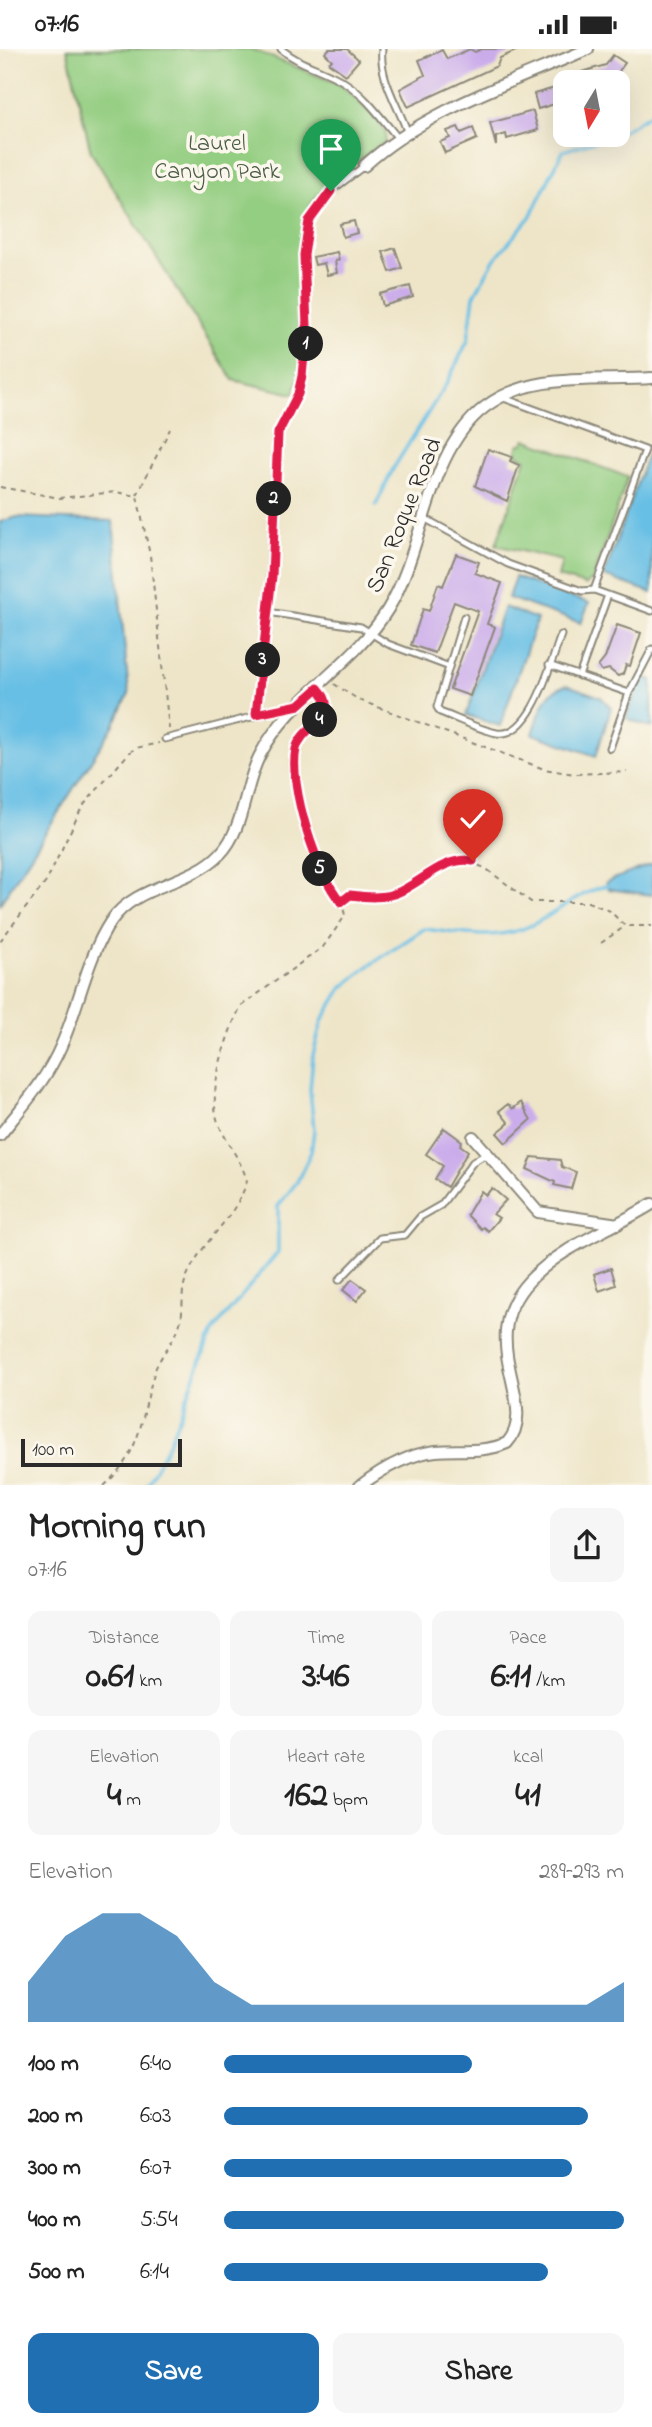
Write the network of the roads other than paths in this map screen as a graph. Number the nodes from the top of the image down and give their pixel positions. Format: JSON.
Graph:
{"nodes":[{"id":1,"x":281,"y":49,"type":"edge"},
{"id":2,"x":382,"y":49,"type":"edge"},
{"id":3,"x":589,"y":49,"type":"edge"},
{"id":4,"x":407,"y":131,"type":"junction"},
{"id":5,"x":397,"y":137,"type":"junction"},
{"id":6,"x":364,"y":166,"type":"joint"},
{"id":7,"x":652,"y":378,"type":"edge"},
{"id":8,"x":501,"y":397,"type":"junction"},
{"id":9,"x":424,"y":518,"type":"junction"},
{"id":10,"x":594,"y":590,"type":"junction"},
{"id":11,"x":608,"y":595,"type":"junction"},
{"id":12,"x":652,"y":611,"type":"edge"},
{"id":13,"x":268,"y":612,"type":"junction"},
{"id":14,"x":464,"y":617,"type":"dead end"},
{"id":15,"x":372,"y":633,"type":"junction"},
{"id":16,"x":561,"y":635,"type":"dead end"},
{"id":17,"x":652,"y":649,"type":"edge"},
{"id":18,"x":550,"y":665,"type":"junction"},
{"id":19,"x":447,"y":666,"type":"junction"},
{"id":20,"x":579,"y":676,"type":"junction"},
{"id":21,"x":629,"y":694,"type":"junction"},
{"id":22,"x":299,"y":705,"type":"junction"},
{"id":23,"x":256,"y":714,"type":"junction"},
{"id":24,"x":167,"y":738,"type":"road end"},
{"id":25,"x":610,"y":748,"type":"dead end"},
{"id":26,"x":0,"y":1135,"type":"edge"},
{"id":27,"x":473,"y":1137,"type":"dead end"},
{"id":28,"x":486,"y":1154,"type":"junction"},
{"id":29,"x":652,"y":1204,"type":"edge"},
{"id":30,"x":618,"y":1224,"type":"junction"},
{"id":31,"x":338,"y":1280,"type":"dead end"},
{"id":32,"x":362,"y":1485,"type":"edge"}],
"edges":[{"from":1,"to":5,"type":"lane"},
{"from":2,"to":4,"type":"lane"},
{"from":3,"to":4,"type":"street"},
{"from":4,"to":5,"type":"street"},
{"from":5,"to":6,"type":"street"},
{"from":6,"to":13,"type":"lane"},
{"from":7,"to":8,"type":"street","name":"San Roque Road"},
{"from":8,"to":9,"type":"street","name":"San Roque Road"},
{"from":8,"to":10,"type":"lane"},
{"from":9,"to":10,"type":"lane"},
{"from":9,"to":15,"type":"street","name":"San Roque Road"},
{"from":10,"to":11,"type":"lane"},
{"from":11,"to":12,"type":"lane"},
{"from":11,"to":20,"type":"lane"},
{"from":13,"to":15,"type":"lane"},
{"from":13,"to":23,"type":"lane"},
{"from":14,"to":19,"type":"lane"},
{"from":15,"to":19,"type":"lane"},
{"from":15,"to":22,"type":"street","name":"San Roque Road"},
{"from":16,"to":18,"type":"lane"},
{"from":17,"to":21,"type":"lane"},
{"from":18,"to":19,"type":"lane"},
{"from":18,"to":20,"type":"lane"},
{"from":20,"to":21,"type":"lane"},
{"from":21,"to":25,"type":"lane"},
{"from":22,"to":23,"type":"lane"},
{"from":22,"to":26,"type":"street","name":"San Roque Road"},
{"from":23,"to":24,"type":"lane"},
{"from":27,"to":28,"type":"street"},
{"from":28,"to":30,"type":"street"},
{"from":28,"to":31,"type":"lane"},
{"from":29,"to":30,"type":"street"},
{"from":30,"to":32,"type":"street"}]}
